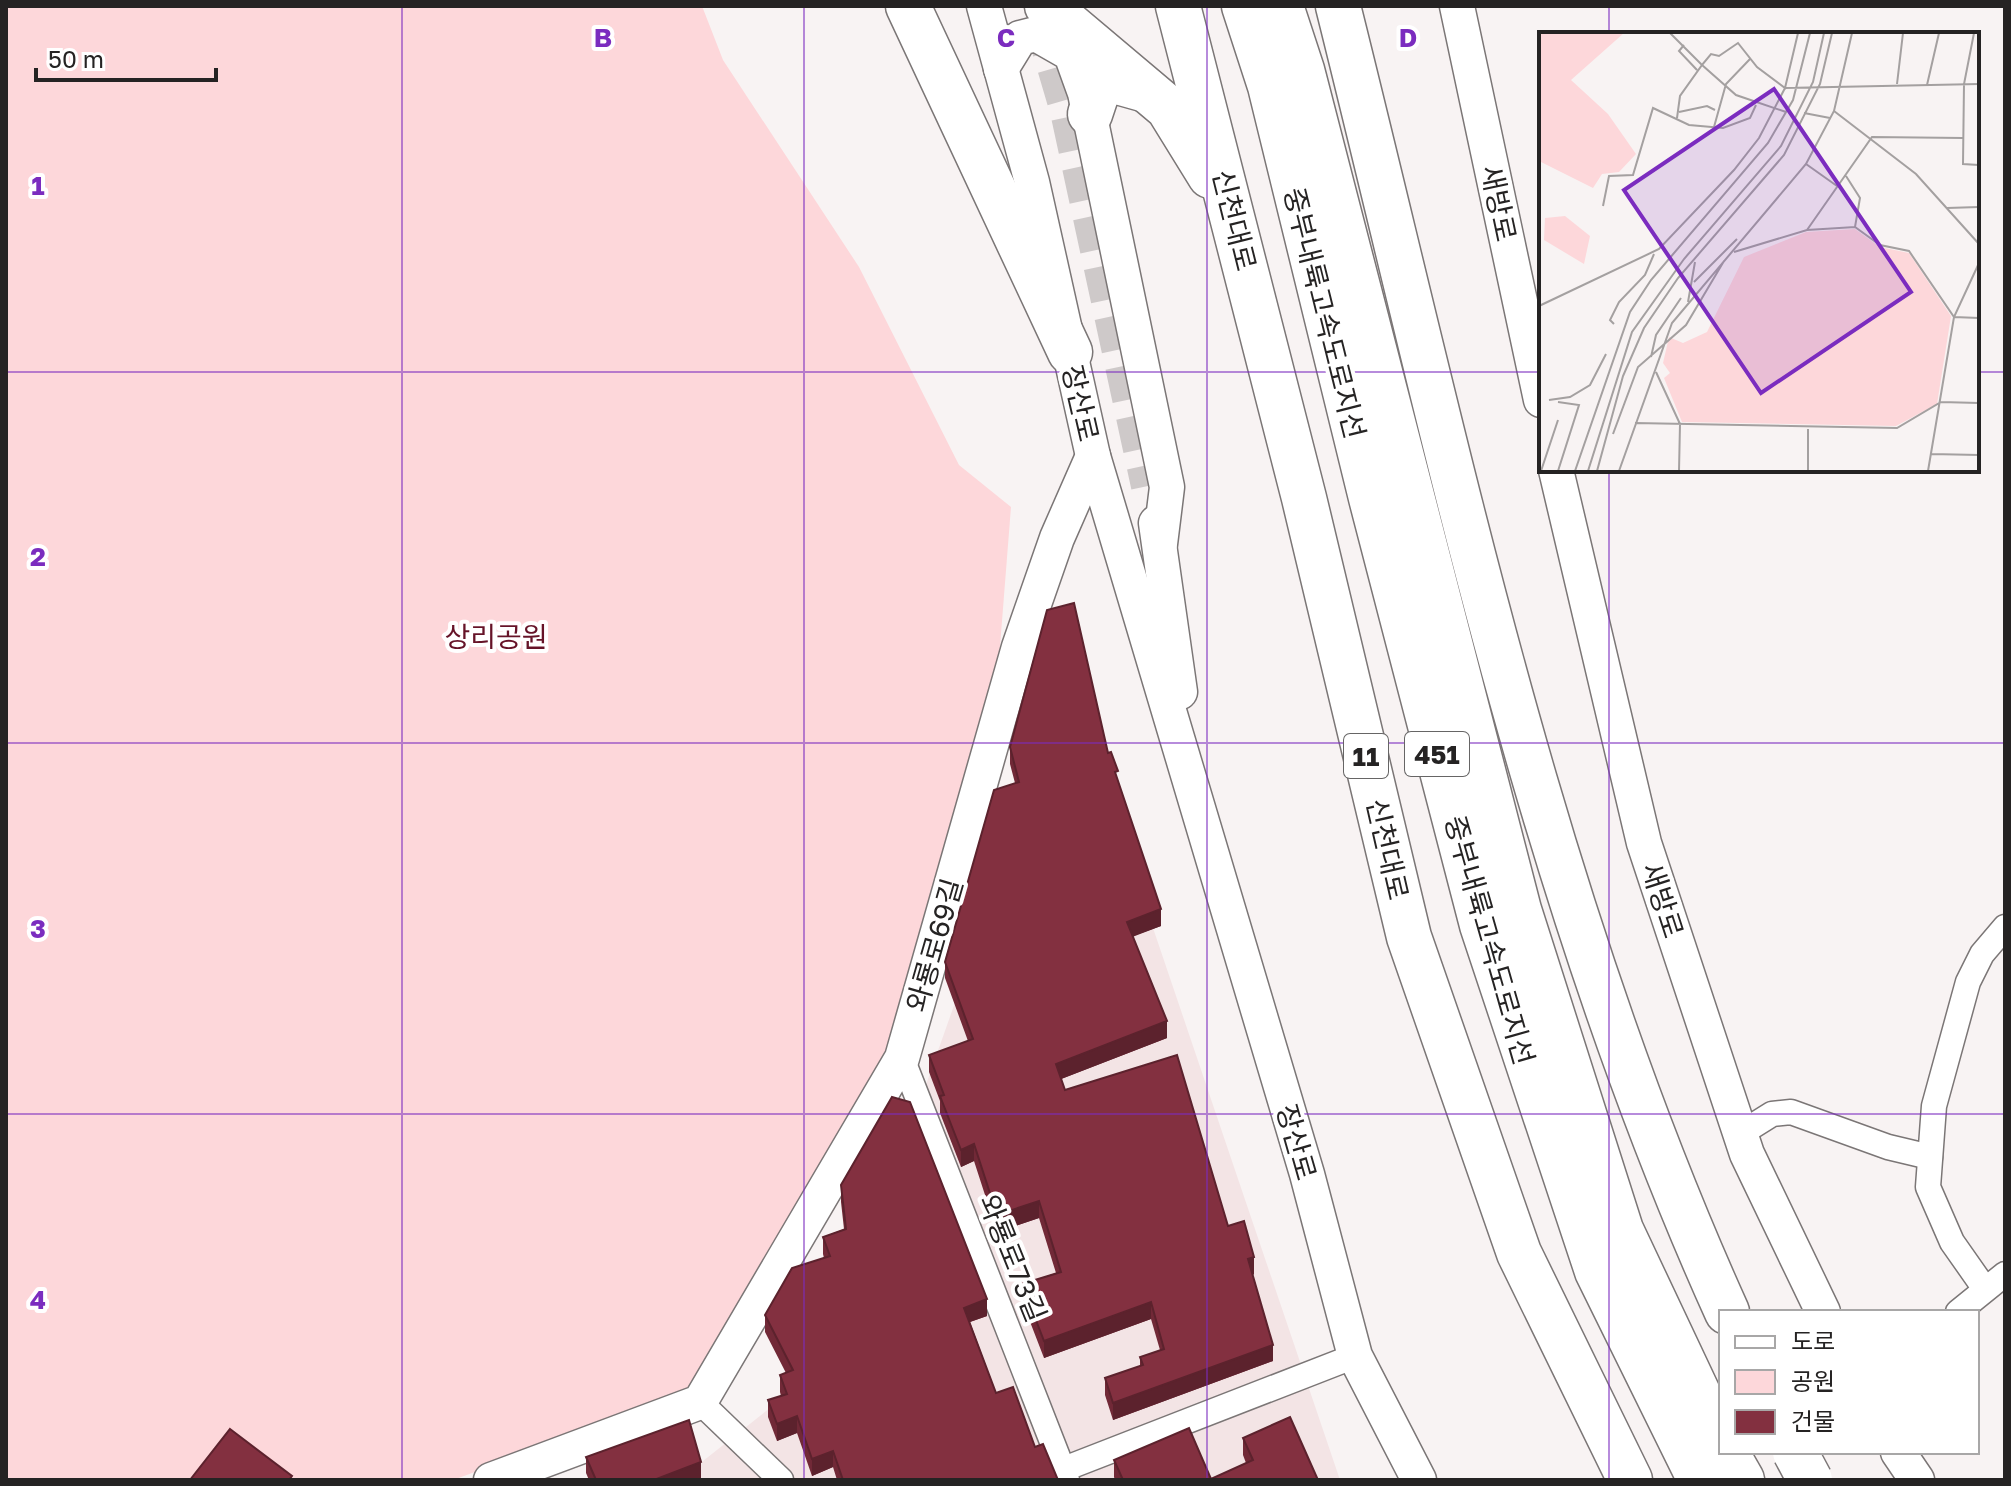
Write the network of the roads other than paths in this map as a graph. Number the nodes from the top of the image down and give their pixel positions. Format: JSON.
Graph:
{"nodes":[{"id":1,"x":908,"y":6,"type":"edge"},
{"id":2,"x":984,"y":6,"type":"edge"},
{"id":3,"x":1047,"y":6,"type":"edge"},
{"id":4,"x":1178,"y":6,"type":"edge"},
{"id":5,"x":1244,"y":6,"type":"edge"},
{"id":6,"x":1281,"y":6,"type":"edge"},
{"id":7,"x":1338,"y":6,"type":"edge"},
{"id":8,"x":1457,"y":6,"type":"edge"},
{"id":9,"x":1001,"y":69,"type":"junction"},
{"id":10,"x":1146,"y":90,"type":"junction"},
{"id":11,"x":1090,"y":114,"type":"junction"},
{"id":12,"x":1234,"y":217,"type":"junction"},
{"id":13,"x":1070,"y":352,"type":"junction"},
{"id":14,"x":1539,"y":391,"type":"edge"},
{"id":15,"x":1093,"y":456,"type":"junction"},
{"id":16,"x":1556,"y":472,"type":"edge"},
{"id":17,"x":1148,"y":486,"type":"tunnel mouth"},
{"id":18,"x":1160,"y":544,"type":"junction"},
{"id":19,"x":1193,"y":796,"type":"junction"},
{"id":20,"x":2005,"y":927,"type":"edge"},
{"id":21,"x":902,"y":1058,"type":"junction"},
{"id":22,"x":1740,"y":1134,"type":"junction"},
{"id":23,"x":1930,"y":1157,"type":"junction"},
{"id":24,"x":2005,"y":1274,"type":"edge"},
{"id":25,"x":1985,"y":1289,"type":"junction"},
{"id":26,"x":1726,"y":1310,"type":"edge"},
{"id":27,"x":1822,"y":1310,"type":"edge"},
{"id":28,"x":1960,"y":1310,"type":"edge"},
{"id":29,"x":1355,"y":1356,"type":"junction"},
{"id":30,"x":700,"y":1402,"type":"junction"},
{"id":31,"x":1796,"y":1454,"type":"edge"},
{"id":32,"x":1811,"y":1454,"type":"edge"},
{"id":33,"x":1899,"y":1454,"type":"edge"},
{"id":34,"x":1720,"y":1466,"type":"edge"},
{"id":35,"x":1066,"y":1475,"type":"edge"},
{"id":36,"x":491,"y":1480,"type":"edge"},
{"id":37,"x":781,"y":1480,"type":"edge"},
{"id":38,"x":1419,"y":1480,"type":"edge"},
{"id":39,"x":1630,"y":1480,"type":"edge"},
{"id":40,"x":1790,"y":1480,"type":"edge"},
{"id":41,"x":1810,"y":1480,"type":"edge"},
{"id":42,"x":1917,"y":1480,"type":"edge"}],
"edges":[{"from":1,"to":13,"type":"highway"},
{"from":2,"to":9,"type":"main road","name":"장산로"},
{"from":3,"to":10,"type":"highway"},
{"from":4,"to":12,"type":"highway","name":"신천대로","number":"11"},
{"from":5,"to":34,"type":"highway","name":"중부내륙고속도로지선","number":"451"},
{"from":6,"to":34,"type":"highway","name":"중부내륙고속도로지선","number":"451"},
{"from":7,"to":26,"type":"highway"},
{"from":8,"to":14,"type":"main road","name":"새방로"},
{"from":9,"to":11,"type":"main road"},
{"from":9,"to":13,"type":"main road","name":"장산로"},
{"from":10,"to":11,"type":"highway"},
{"from":10,"to":12,"type":"highway"},
{"from":11,"to":18,"type":"main road"},
{"from":12,"to":39,"type":"highway","name":"신천대로","number":"11"},
{"from":13,"to":15,"type":"main road","name":"장산로"},
{"from":15,"to":19,"type":"main road","name":"장산로"},
{"from":15,"to":21,"type":"main road","name":"와룡로69길"},
{"from":16,"to":22,"type":"main road","name":"새방로"},
{"from":17,"to":18,"type":"main road","name":"장산로"},
{"from":18,"to":19,"type":"main road","name":"장산로"},
{"from":19,"to":29,"type":"main road","name":"장산로"},
{"from":20,"to":23,"type":"street"},
{"from":21,"to":30,"type":"main road","name":"와룡로69길"},
{"from":21,"to":35,"type":"street","name":"와룡로73길"},
{"from":22,"to":23,"type":"street"},
{"from":22,"to":27,"type":"main road","name":"새방로"},
{"from":23,"to":25,"type":"street"},
{"from":24,"to":25,"type":"street"},
{"from":25,"to":28,"type":"street"},
{"from":29,"to":35,"type":"street"},
{"from":29,"to":38,"type":"main road","name":"장산로"},
{"from":30,"to":36,"type":"main road"},
{"from":30,"to":37,"type":"street"},
{"from":31,"to":41,"type":"highway","bridge":true},
{"from":32,"to":40,"type":"street"},
{"from":33,"to":42,"type":"main road"}]}
